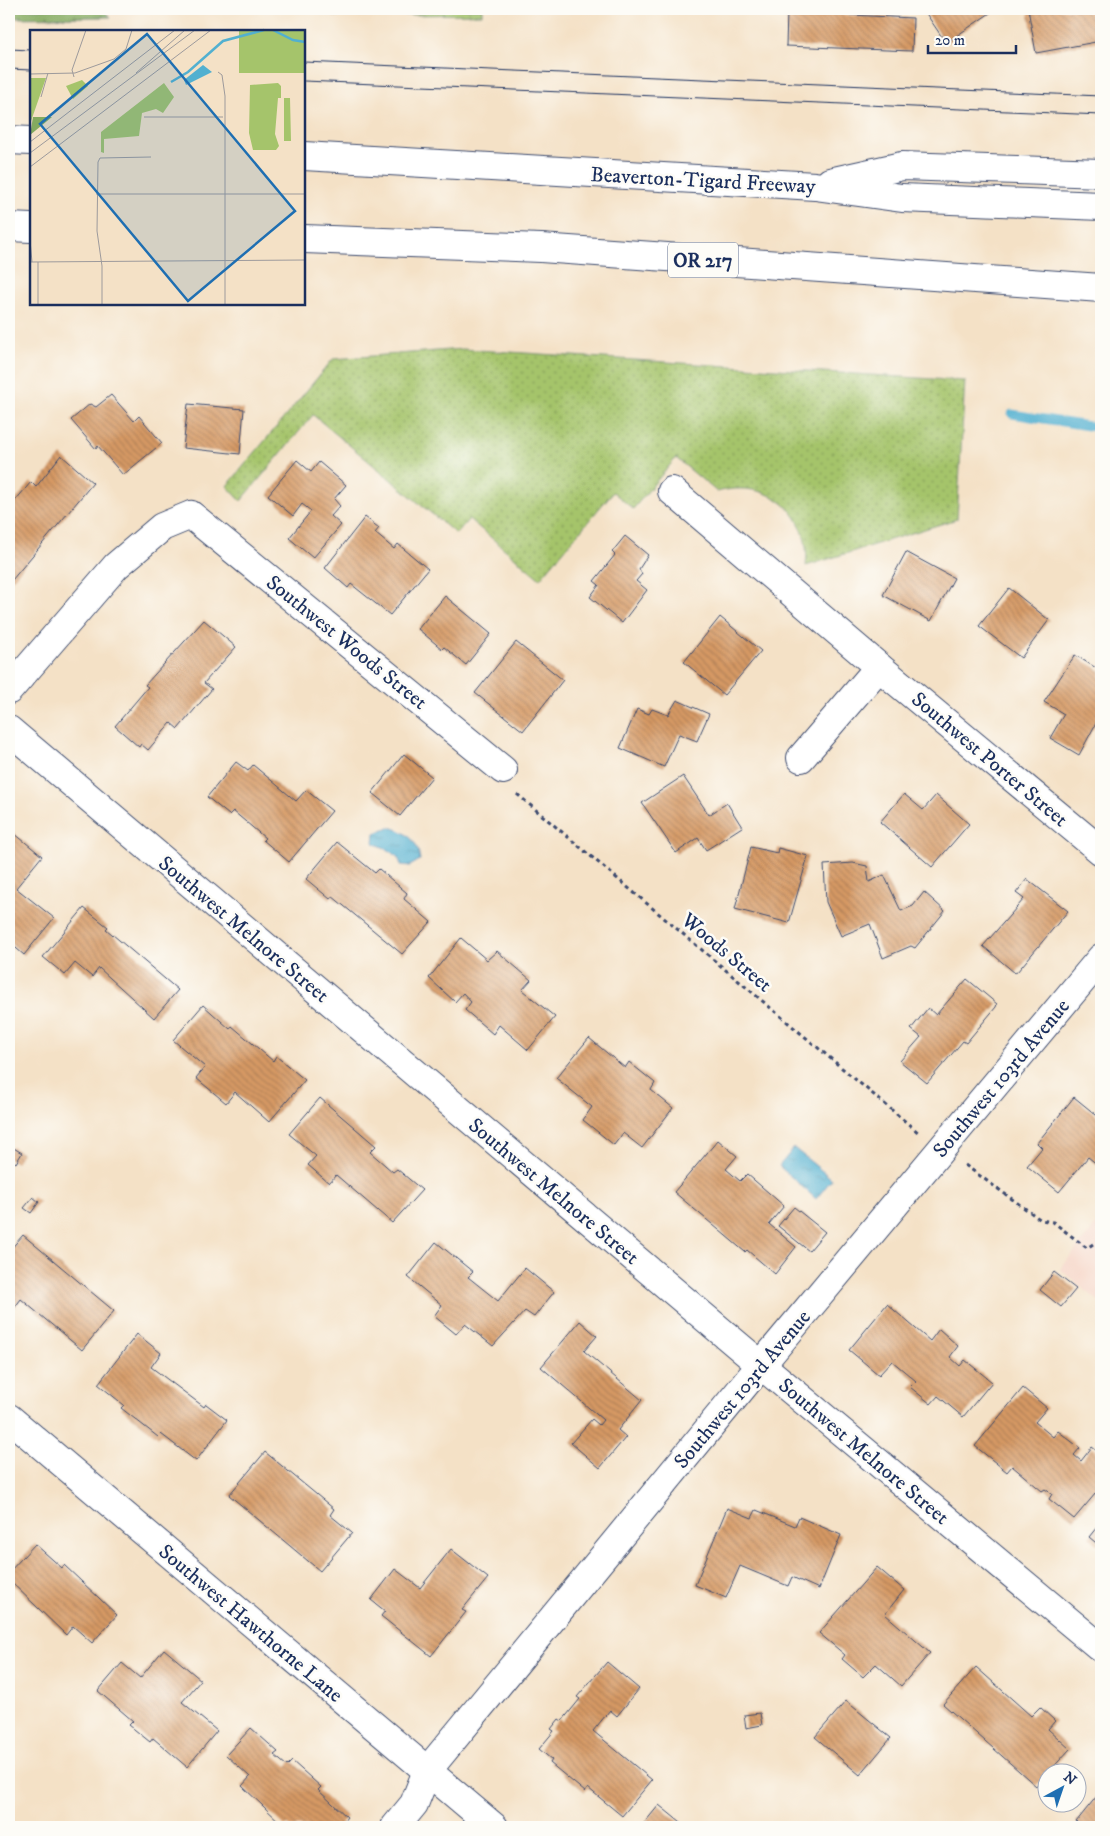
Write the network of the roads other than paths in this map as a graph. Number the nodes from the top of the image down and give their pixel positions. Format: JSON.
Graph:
{"nodes":[{"id":1,"x":9,"y":140,"type":"edge"},
{"id":2,"x":30,"y":141,"type":"edge"},
{"id":3,"x":305,"y":156,"type":"edge"},
{"id":4,"x":1101,"y":174,"type":"edge"},
{"id":5,"x":815,"y":186,"type":"junction"},
{"id":6,"x":1101,"y":206,"type":"edge"},
{"id":7,"x":9,"y":227,"type":"edge"},
{"id":8,"x":30,"y":228,"type":"edge"},
{"id":9,"x":305,"y":239,"type":"edge"},
{"id":10,"x":1101,"y":288,"type":"edge"},
{"id":11,"x":672,"y":491,"type":"dead end"},
{"id":12,"x":879,"y":667,"type":"junction"},
{"id":13,"x":9,"y":690,"type":"edge"},
{"id":14,"x":9,"y":730,"type":"edge"},
{"id":15,"x":801,"y":758,"type":"dead end"},
{"id":16,"x":503,"y":770,"type":"road end"},
{"id":17,"x":1101,"y":852,"type":"edge"},
{"id":18,"x":1101,"y":958,"type":"edge"},
{"id":19,"x":761,"y":1366,"type":"junction"},
{"id":20,"x":9,"y":1418,"type":"edge"},
{"id":21,"x":1101,"y":1648,"type":"edge"},
{"id":22,"x":427,"y":1771,"type":"junction"},
{"id":23,"x":395,"y":1827,"type":"edge"},
{"id":24,"x":494,"y":1827,"type":"edge"}],
"edges":[{"from":1,"to":2,"type":"main road"},
{"from":3,"to":5,"type":"main road","name":"Beaverton-Tigard Freeway"},
{"from":4,"to":5,"type":"main road"},
{"from":5,"to":6,"type":"main road","name":"Beaverton-Tigard Freeway"},
{"from":7,"to":8,"type":"main road"},
{"from":9,"to":10,"type":"main road","number":"OR 217"},
{"from":11,"to":12,"type":"main road","name":"Southwest Porter Street"},
{"from":12,"to":15,"type":"main road"},
{"from":12,"to":17,"type":"main road","name":"Southwest Porter Street"},
{"from":13,"to":16,"type":"main road","name":"Southwest Woods Street"},
{"from":14,"to":19,"type":"main road","name":"Southwest Melnore Street"},
{"from":18,"to":19,"type":"main road","name":"Southwest 103rd Avenue"},
{"from":19,"to":21,"type":"main road","name":"Southwest Melnore Street"},
{"from":19,"to":22,"type":"main road","name":"Southwest 103rd Avenue"},
{"from":20,"to":22,"type":"main road","name":"Southwest Hawthorne Lane"},
{"from":22,"to":23,"type":"main road","name":"Southwest 103rd Avenue"},
{"from":22,"to":24,"type":"main road","name":"Southwest Hawthorne Lane"}]}
